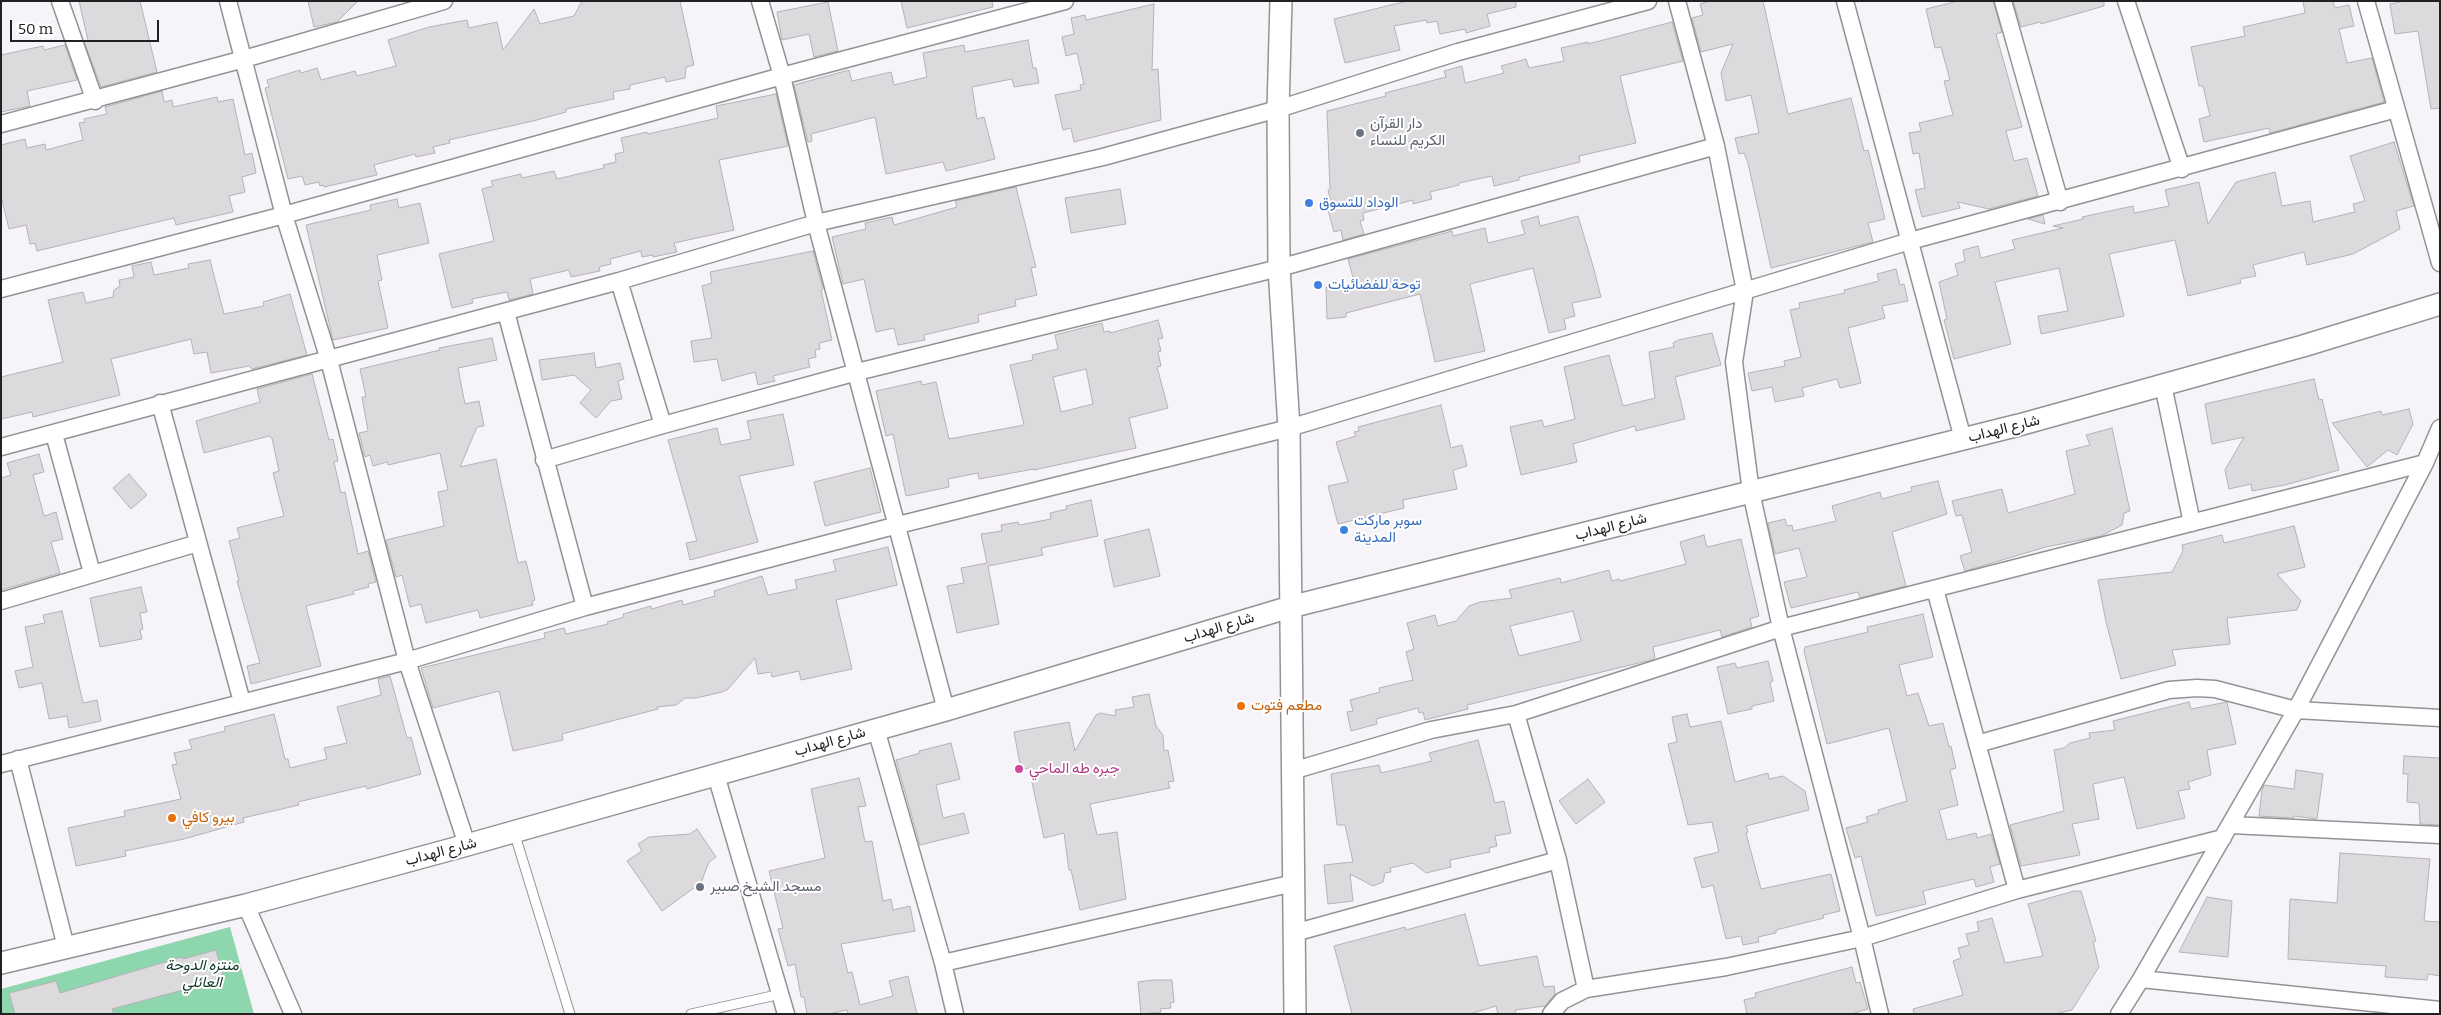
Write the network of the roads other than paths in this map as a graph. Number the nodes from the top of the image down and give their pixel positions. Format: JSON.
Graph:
{"nodes":[{"id":1,"x":60,"y":1,"type":"edge"},
{"id":2,"x":228,"y":1,"type":"edge"},
{"id":3,"x":760,"y":1,"type":"edge"},
{"id":4,"x":1065,"y":1,"type":"edge"},
{"id":5,"x":1281,"y":1,"type":"edge"},
{"id":6,"x":1648,"y":1,"type":"edge"},
{"id":7,"x":1677,"y":1,"type":"edge"},
{"id":8,"x":1845,"y":1,"type":"edge"},
{"id":9,"x":2004,"y":1,"type":"edge"},
{"id":10,"x":2126,"y":1,"type":"edge"},
{"id":11,"x":2366,"y":1,"type":"edge"},
{"id":12,"x":433,"y":3,"type":"edge"},
{"id":13,"x":244,"y":59,"type":"junction"},
{"id":14,"x":782,"y":76,"type":"junction"},
{"id":15,"x":95,"y":101,"type":"junction"},
{"id":16,"x":1278,"y":109,"type":"junction"},
{"id":17,"x":2396,"y":109,"type":"junction"},
{"id":18,"x":1,"y":124,"type":"edge"},
{"id":19,"x":1716,"y":146,"type":"junction"},
{"id":20,"x":2182,"y":169,"type":"junction"},
{"id":21,"x":2060,"y":202,"type":"junction"},
{"id":22,"x":284,"y":215,"type":"junction"},
{"id":23,"x":816,"y":223,"type":"junction"},
{"id":24,"x":1910,"y":241,"type":"junction"},
{"id":25,"x":2440,"y":263,"type":"edge"},
{"id":26,"x":1279,"y":268,"type":"junction"},
{"id":27,"x":619,"y":281,"type":"junction"},
{"id":28,"x":1,"y":289,"type":"edge"},
{"id":29,"x":1746,"y":291,"type":"junction"},
{"id":30,"x":2440,"y":304,"type":"edge"},
{"id":31,"x":506,"y":312,"type":"junction"},
{"id":32,"x":329,"y":360,"type":"junction"},
{"id":33,"x":857,"y":372,"type":"junction"},
{"id":34,"x":2163,"y":385,"type":"junction"},
{"id":35,"x":160,"y":403,"type":"junction"},
{"id":36,"x":663,"y":424,"type":"junction"},
{"id":37,"x":1289,"y":428,"type":"junction"},
{"id":38,"x":2440,"y":428,"type":"edge"},
{"id":39,"x":54,"y":434,"type":"junction"},
{"id":40,"x":1963,"y":439,"type":"junction"},
{"id":41,"x":1,"y":447,"type":"edge"},
{"id":42,"x":544,"y":460,"type":"junction"},
{"id":43,"x":2425,"y":463,"type":"junction"},
{"id":44,"x":1751,"y":492,"type":"junction"},
{"id":45,"x":2192,"y":523,"type":"junction"},
{"id":46,"x":898,"y":526,"type":"junction"},
{"id":47,"x":198,"y":543,"type":"junction"},
{"id":48,"x":92,"y":573,"type":"junction"},
{"id":49,"x":1935,"y":589,"type":"junction"},
{"id":50,"x":1,"y":602,"type":"edge"},
{"id":51,"x":585,"y":607,"type":"junction"},
{"id":52,"x":1290,"y":607,"type":"junction"},
{"id":53,"x":1781,"y":628,"type":"junction"},
{"id":54,"x":407,"y":661,"type":"junction"},
{"id":55,"x":242,"y":702,"type":"junction"},
{"id":56,"x":946,"y":710,"type":"junction"},
{"id":57,"x":2296,"y":710,"type":"junction"},
{"id":58,"x":1516,"y":714,"type":"junction"},
{"id":59,"x":2440,"y":718,"type":"edge"},
{"id":60,"x":876,"y":729,"type":"junction"},
{"id":61,"x":1977,"y":744,"type":"junction"},
{"id":62,"x":18,"y":760,"type":"junction"},
{"id":63,"x":1,"y":764,"type":"edge"},
{"id":64,"x":1292,"y":771,"type":"junction"},
{"id":65,"x":716,"y":775,"type":"junction"},
{"id":66,"x":2227,"y":831,"type":"junction"},
{"id":67,"x":514,"y":832,"type":"junction"},
{"id":68,"x":2440,"y":835,"type":"edge"},
{"id":69,"x":467,"y":845,"type":"junction"},
{"id":70,"x":1558,"y":860,"type":"junction"},
{"id":71,"x":1294,"y":883,"type":"junction"},
{"id":72,"x":2017,"y":890,"type":"junction"},
{"id":73,"x":246,"y":905,"type":"junction"},
{"id":74,"x":1294,"y":933,"type":"junction"},
{"id":75,"x":1862,"y":938,"type":"junction"},
{"id":76,"x":66,"y":947,"type":"junction"},
{"id":77,"x":1,"y":963,"type":"edge"},
{"id":78,"x":943,"y":963,"type":"junction"},
{"id":79,"x":2141,"y":980,"type":"junction"},
{"id":80,"x":1586,"y":989,"type":"junction"},
{"id":81,"x":780,"y":994,"type":"junction"},
{"id":82,"x":2440,"y":1010,"type":"edge"},
{"id":83,"x":2413,"y":1011,"type":"edge"},
{"id":84,"x":294,"y":1014,"type":"edge"},
{"id":85,"x":570,"y":1014,"type":"edge"},
{"id":86,"x":690,"y":1014,"type":"edge"},
{"id":87,"x":786,"y":1014,"type":"edge"},
{"id":88,"x":955,"y":1014,"type":"edge"},
{"id":89,"x":1294,"y":1014,"type":"edge"},
{"id":90,"x":1551,"y":1014,"type":"edge"},
{"id":91,"x":1880,"y":1014,"type":"edge"},
{"id":92,"x":2119,"y":1014,"type":"edge"}],
"edges":[{"from":1,"to":15,"type":"street"},
{"from":2,"to":13,"type":"street"},
{"from":3,"to":14,"type":"street"},
{"from":4,"to":14,"type":"street"},
{"from":5,"to":16,"type":"street"},
{"from":6,"to":16,"type":"street"},
{"from":7,"to":19,"type":"street"},
{"from":8,"to":24,"type":"street"},
{"from":9,"to":21,"type":"street"},
{"from":10,"to":20,"type":"street"},
{"from":11,"to":17,"type":"street"},
{"from":12,"to":13,"type":"street"},
{"from":13,"to":15,"type":"street"},
{"from":13,"to":22,"type":"street"},
{"from":14,"to":22,"type":"street"},
{"from":14,"to":23,"type":"street"},
{"from":15,"to":18,"type":"street"},
{"from":16,"to":23,"type":"street"},
{"from":16,"to":26,"type":"street"},
{"from":17,"to":20,"type":"street"},
{"from":17,"to":25,"type":"street"},
{"from":19,"to":26,"type":"street"},
{"from":19,"to":29,"type":"street"},
{"from":20,"to":21,"type":"street"},
{"from":21,"to":24,"type":"street"},
{"from":22,"to":28,"type":"street"},
{"from":22,"to":32,"type":"street"},
{"from":23,"to":27,"type":"street"},
{"from":23,"to":33,"type":"street"},
{"from":24,"to":29,"type":"street"},
{"from":24,"to":40,"type":"street"},
{"from":26,"to":33,"type":"street"},
{"from":26,"to":37,"type":"street"},
{"from":27,"to":31,"type":"street"},
{"from":27,"to":36,"type":"street"},
{"from":29,"to":37,"type":"street"},
{"from":29,"to":44,"type":"street"},
{"from":30,"to":34,"type":"street","name":"شارع الهداب"},
{"from":31,"to":32,"type":"street"},
{"from":31,"to":42,"type":"street"},
{"from":32,"to":35,"type":"street"},
{"from":32,"to":54,"type":"street"},
{"from":33,"to":36,"type":"street"},
{"from":33,"to":46,"type":"street"},
{"from":34,"to":40,"type":"street","name":"شارع الهداب"},
{"from":34,"to":45,"type":"street"},
{"from":35,"to":39,"type":"street"},
{"from":35,"to":47,"type":"street"},
{"from":36,"to":42,"type":"street"},
{"from":37,"to":46,"type":"street"},
{"from":37,"to":52,"type":"street"},
{"from":38,"to":43,"type":"street"},
{"from":39,"to":41,"type":"street"},
{"from":39,"to":48,"type":"street"},
{"from":40,"to":44,"type":"street","name":"شارع الهداب"},
{"from":42,"to":51,"type":"street"},
{"from":43,"to":45,"type":"street"},
{"from":43,"to":57,"type":"street"},
{"from":44,"to":52,"type":"street","name":"شارع الهداب"},
{"from":44,"to":53,"type":"street"},
{"from":45,"to":49,"type":"street"},
{"from":46,"to":51,"type":"street"},
{"from":46,"to":56,"type":"street"},
{"from":47,"to":48,"type":"street"},
{"from":47,"to":55,"type":"street"},
{"from":48,"to":50,"type":"street"},
{"from":49,"to":53,"type":"street"},
{"from":49,"to":61,"type":"street"},
{"from":51,"to":54,"type":"street"},
{"from":52,"to":56,"type":"street","name":"شارع الهداب"},
{"from":52,"to":64,"type":"street"},
{"from":53,"to":58,"type":"street"},
{"from":53,"to":75,"type":"street"},
{"from":54,"to":55,"type":"street"},
{"from":54,"to":69,"type":"street"},
{"from":55,"to":62,"type":"street"},
{"from":56,"to":60,"type":"street","name":"شارع الهداب"},
{"from":57,"to":59,"type":"street"},
{"from":57,"to":61,"type":"street"},
{"from":57,"to":66,"type":"street"},
{"from":58,"to":64,"type":"street"},
{"from":58,"to":70,"type":"street"},
{"from":60,"to":65,"type":"street","name":"شارع الهداب"},
{"from":60,"to":78,"type":"street"},
{"from":61,"to":72,"type":"street"},
{"from":62,"to":63,"type":"street"},
{"from":62,"to":76,"type":"street"},
{"from":64,"to":71,"type":"street"},
{"from":65,"to":67,"type":"street","name":"شارع الهداب"},
{"from":65,"to":81,"type":"street"},
{"from":66,"to":68,"type":"street"},
{"from":66,"to":72,"type":"street"},
{"from":66,"to":79,"type":"street"},
{"from":67,"to":69,"type":"street","name":"شارع الهداب"},
{"from":67,"to":85,"type":"lane"},
{"from":69,"to":73,"type":"street","name":"شارع الهداب"},
{"from":70,"to":74,"type":"street"},
{"from":70,"to":80,"type":"street"},
{"from":71,"to":74,"type":"street"},
{"from":71,"to":78,"type":"street"},
{"from":72,"to":75,"type":"street"},
{"from":73,"to":76,"type":"street","name":"شارع الهداب"},
{"from":73,"to":84,"type":"street"},
{"from":74,"to":89,"type":"street"},
{"from":75,"to":80,"type":"street"},
{"from":75,"to":91,"type":"street"},
{"from":76,"to":77,"type":"street","name":"شارع الهداب"},
{"from":78,"to":88,"type":"street"},
{"from":79,"to":83,"type":"street"},
{"from":79,"to":92,"type":"street"},
{"from":80,"to":90,"type":"street"},
{"from":81,"to":86,"type":"lane"},
{"from":81,"to":87,"type":"street"},
{"from":82,"to":83,"type":"street"}]}
